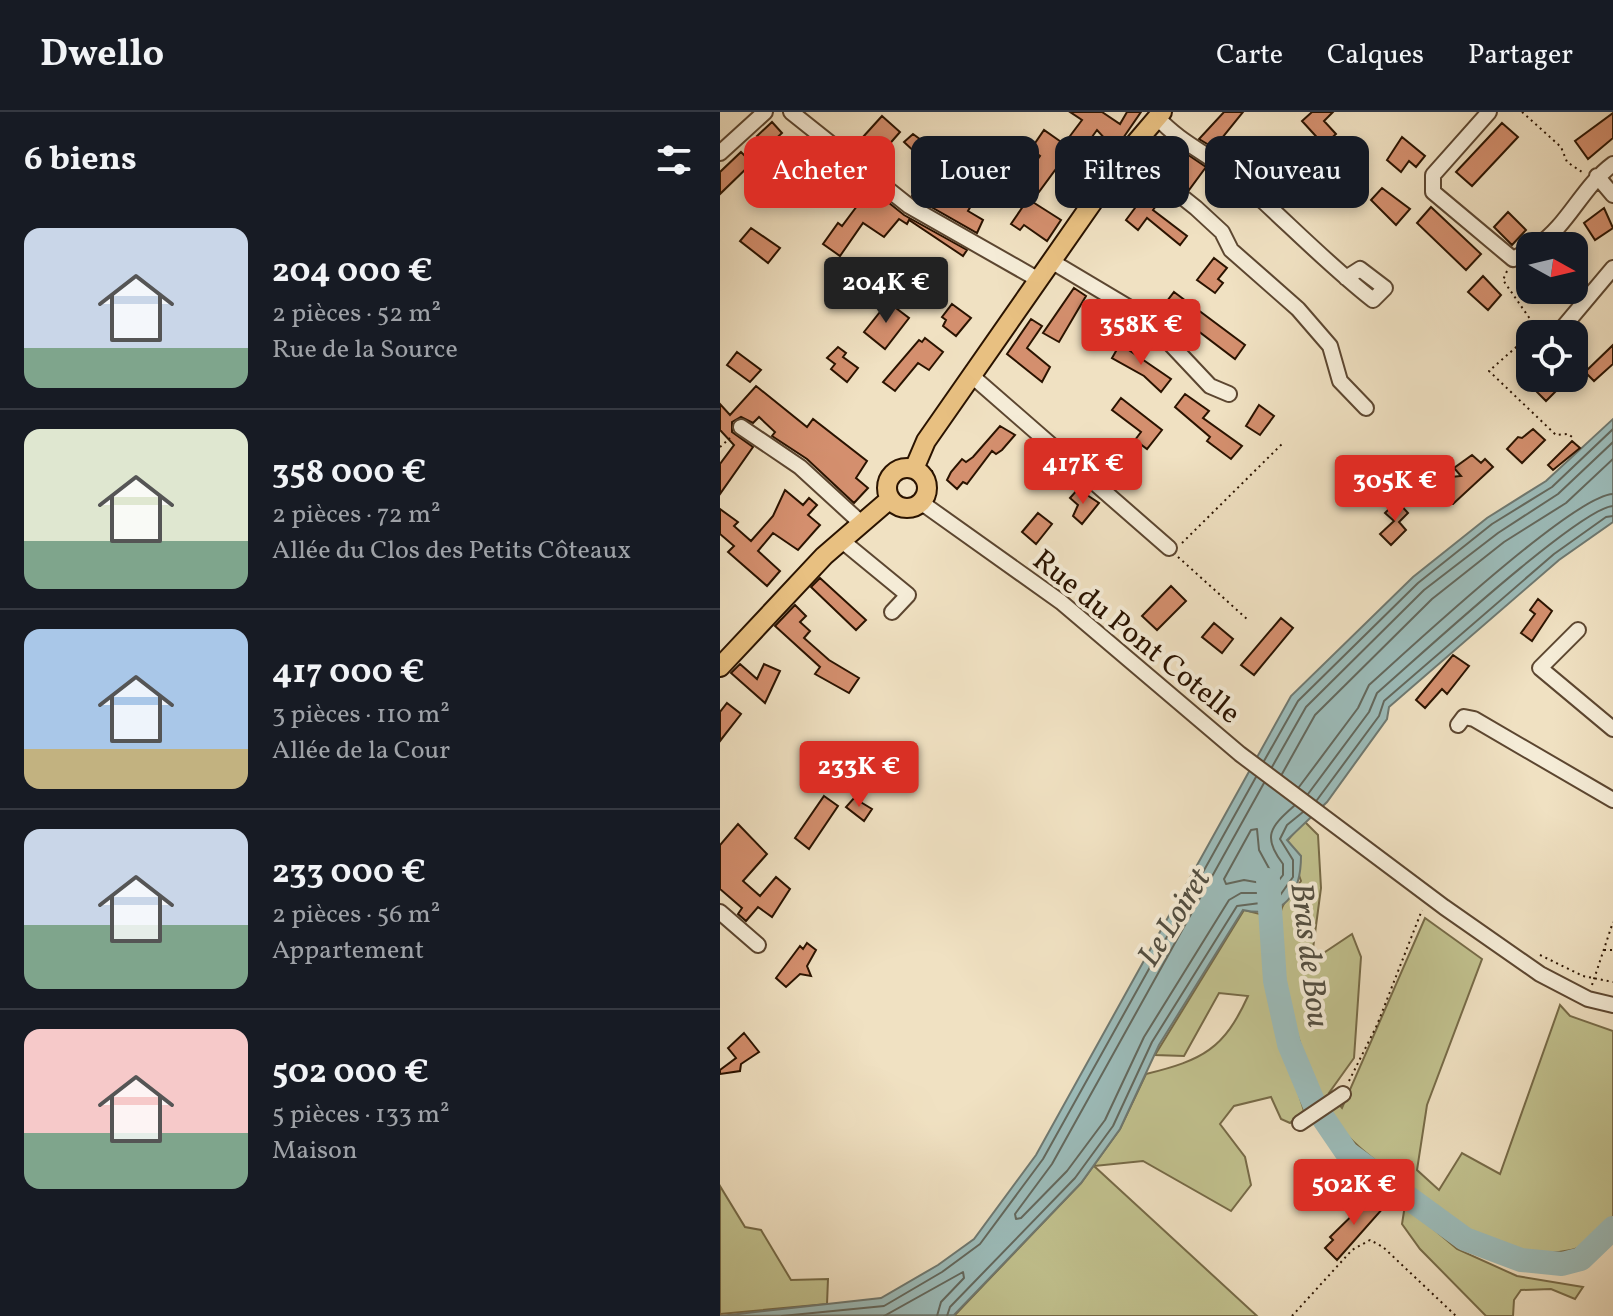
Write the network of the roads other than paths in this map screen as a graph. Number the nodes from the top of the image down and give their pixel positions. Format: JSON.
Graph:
{"nodes":[{"id":1,"x":765,"y":112,"type":"edge"},
{"id":2,"x":791,"y":112,"type":"edge"},
{"id":3,"x":1489,"y":112,"type":"edge"},
{"id":4,"x":1160,"y":115,"type":"edge"},
{"id":5,"x":1142,"y":136,"type":"edge"},
{"id":6,"x":720,"y":153,"type":"edge"},
{"id":7,"x":1613,"y":164,"type":"edge"},
{"id":8,"x":1595,"y":178,"type":"junction"},
{"id":9,"x":1613,"y":195,"type":"edge"},
{"id":10,"x":1189,"y":203,"type":"edge"},
{"id":11,"x":1088,"y":208,"type":"edge"},
{"id":12,"x":1557,"y":232,"type":"edge"},
{"id":13,"x":1516,"y":257,"type":"edge"},
{"id":14,"x":1051,"y":261,"type":"junction"},
{"id":15,"x":1613,"y":268,"type":"edge"},
{"id":16,"x":1346,"y":278,"type":"dead end"},
{"id":17,"x":1039,"y":280,"type":"junction"},
{"id":18,"x":1569,"y":320,"type":"edge"},
{"id":19,"x":972,"y":376,"type":"junction"},
{"id":20,"x":1229,"y":394,"type":"dead end"},
{"id":21,"x":1366,"y":408,"type":"dead end"},
{"id":22,"x":741,"y":427,"type":"road end"},
{"id":23,"x":914,"y":469,"type":"junction"},
{"id":24,"x":890,"y":499,"type":"junction"},
{"id":25,"x":922,"y":503,"type":"junction"},
{"id":26,"x":860,"y":522,"type":"junction"},
{"id":27,"x":841,"y":540,"type":"junction"},
{"id":28,"x":1169,"y":548,"type":"road end"},
{"id":29,"x":892,"y":612,"type":"dead end"},
{"id":30,"x":1578,"y":630,"type":"dead end"},
{"id":31,"x":720,"y":667,"type":"edge"},
{"id":32,"x":1458,"y":725,"type":"dead end"},
{"id":33,"x":1613,"y":729,"type":"edge"},
{"id":34,"x":1613,"y":800,"type":"edge"},
{"id":35,"x":720,"y":912,"type":"edge"},
{"id":36,"x":758,"y":945,"type":"dead end"},
{"id":37,"x":1613,"y":1005,"type":"edge"},
{"id":38,"x":1343,"y":1094,"type":"road end"},
{"id":39,"x":1300,"y":1123,"type":"dead end"}],
"edges":[{"from":1,"to":6,"type":"street"},
{"from":2,"to":17,"type":"street"},
{"from":3,"to":13,"type":"street"},
{"from":4,"to":5,"type":"main road"},
{"from":4,"to":16,"type":"street"},
{"from":7,"to":8,"type":"street"},
{"from":8,"to":9,"type":"street"},
{"from":8,"to":12,"type":"street"},
{"from":10,"to":21,"type":"street"},
{"from":11,"to":14,"type":"main road"},
{"from":14,"to":17,"type":"main road"},
{"from":14,"to":20,"type":"street"},
{"from":15,"to":18,"type":"street"},
{"from":17,"to":19,"type":"main road"},
{"from":19,"to":23,"type":"main road"},
{"from":19,"to":28,"type":"street"},
{"from":22,"to":26,"type":"street"},
{"from":23,"to":24,"type":"main road"},
{"from":23,"to":25,"type":"main road"},
{"from":24,"to":25,"type":"main road"},
{"from":24,"to":26,"type":"main road"},
{"from":25,"to":37,"type":"street","name":"Rue du Pont Cotelle"},
{"from":26,"to":27,"type":"main road"},
{"from":27,"to":29,"type":"street"},
{"from":27,"to":31,"type":"main road"},
{"from":30,"to":33,"type":"street"},
{"from":32,"to":34,"type":"street"},
{"from":35,"to":36,"type":"street"},
{"from":38,"to":39,"type":"street"}]}
